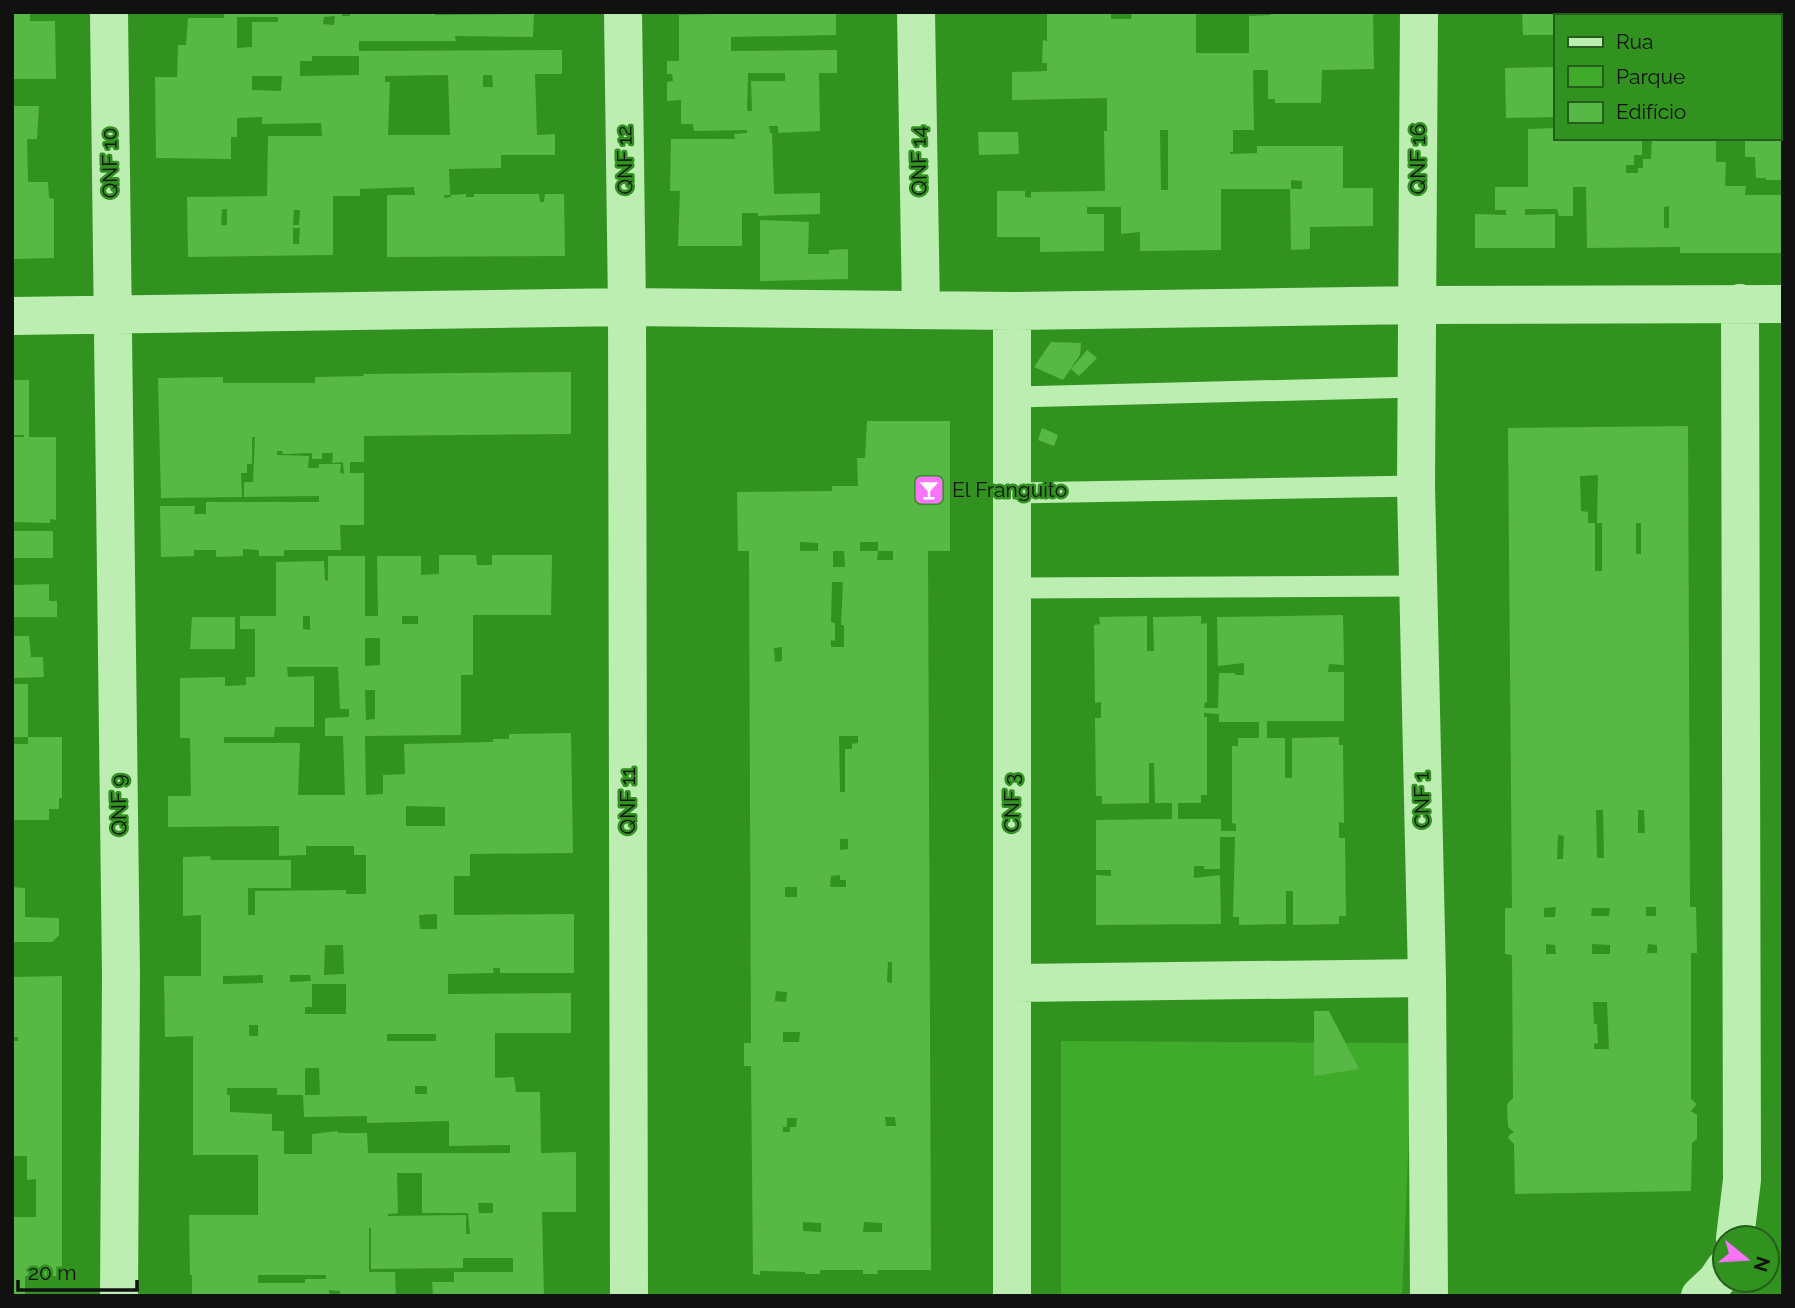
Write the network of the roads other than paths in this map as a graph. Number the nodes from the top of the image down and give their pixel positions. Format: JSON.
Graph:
{"nodes":[{"id":1,"x":109,"y":12,"type":"edge"},
{"id":2,"x":623,"y":12,"type":"edge"},
{"id":3,"x":916,"y":12,"type":"edge"},
{"id":4,"x":1419,"y":12,"type":"edge"},
{"id":5,"x":1740,"y":303,"type":"junction"},
{"id":6,"x":1783,"y":304,"type":"edge"},
{"id":7,"x":1418,"y":305,"type":"junction"},
{"id":8,"x":627,"y":307,"type":"junction"},
{"id":9,"x":921,"y":310,"type":"junction"},
{"id":10,"x":1012,"y":311,"type":"junction"},
{"id":11,"x":111,"y":314,"type":"junction"},
{"id":12,"x":12,"y":316,"type":"edge"},
{"id":13,"x":1417,"y":387,"type":"junction"},
{"id":14,"x":1012,"y":397,"type":"junction"},
{"id":15,"x":1416,"y":486,"type":"junction"},
{"id":16,"x":1012,"y":493,"type":"junction"},
{"id":17,"x":1417,"y":586,"type":"junction"},
{"id":18,"x":1012,"y":588,"type":"junction"},
{"id":19,"x":1427,"y":978,"type":"junction"},
{"id":20,"x":1012,"y":983,"type":"junction"},
{"id":21,"x":1737,"y":1224,"type":"edge"},
{"id":22,"x":119,"y":1296,"type":"edge"},
{"id":23,"x":629,"y":1296,"type":"edge"},
{"id":24,"x":1012,"y":1296,"type":"edge"},
{"id":25,"x":1429,"y":1296,"type":"edge"}],
"edges":[{"from":1,"to":11,"type":"street","name":"QNF 10"},
{"from":2,"to":8,"type":"street","name":"QNF 12"},
{"from":3,"to":9,"type":"street","name":"QNF 14"},
{"from":4,"to":7,"type":"street","name":"QNF 16"},
{"from":5,"to":6,"type":"street"},
{"from":5,"to":7,"type":"street"},
{"from":5,"to":21,"type":"street"},
{"from":7,"to":10,"type":"street"},
{"from":7,"to":13,"type":"street","name":"CNF 1"},
{"from":8,"to":9,"type":"street"},
{"from":8,"to":11,"type":"street"},
{"from":8,"to":23,"type":"street","name":"QNF 11"},
{"from":9,"to":10,"type":"street"},
{"from":10,"to":14,"type":"street","name":"CNF 3"},
{"from":11,"to":12,"type":"street"},
{"from":11,"to":22,"type":"street","name":"QNF 9"},
{"from":13,"to":14,"type":"lane"},
{"from":13,"to":15,"type":"street","name":"CNF 1"},
{"from":14,"to":16,"type":"street","name":"CNF 3"},
{"from":15,"to":16,"type":"lane"},
{"from":15,"to":17,"type":"street","name":"CNF 1"},
{"from":16,"to":18,"type":"street","name":"CNF 3"},
{"from":17,"to":18,"type":"lane"},
{"from":17,"to":19,"type":"street","name":"CNF 1"},
{"from":18,"to":20,"type":"street","name":"CNF 3"},
{"from":19,"to":20,"type":"street"},
{"from":19,"to":25,"type":"street","name":"CNF 1"},
{"from":20,"to":24,"type":"street","name":"CNF 3"}]}
